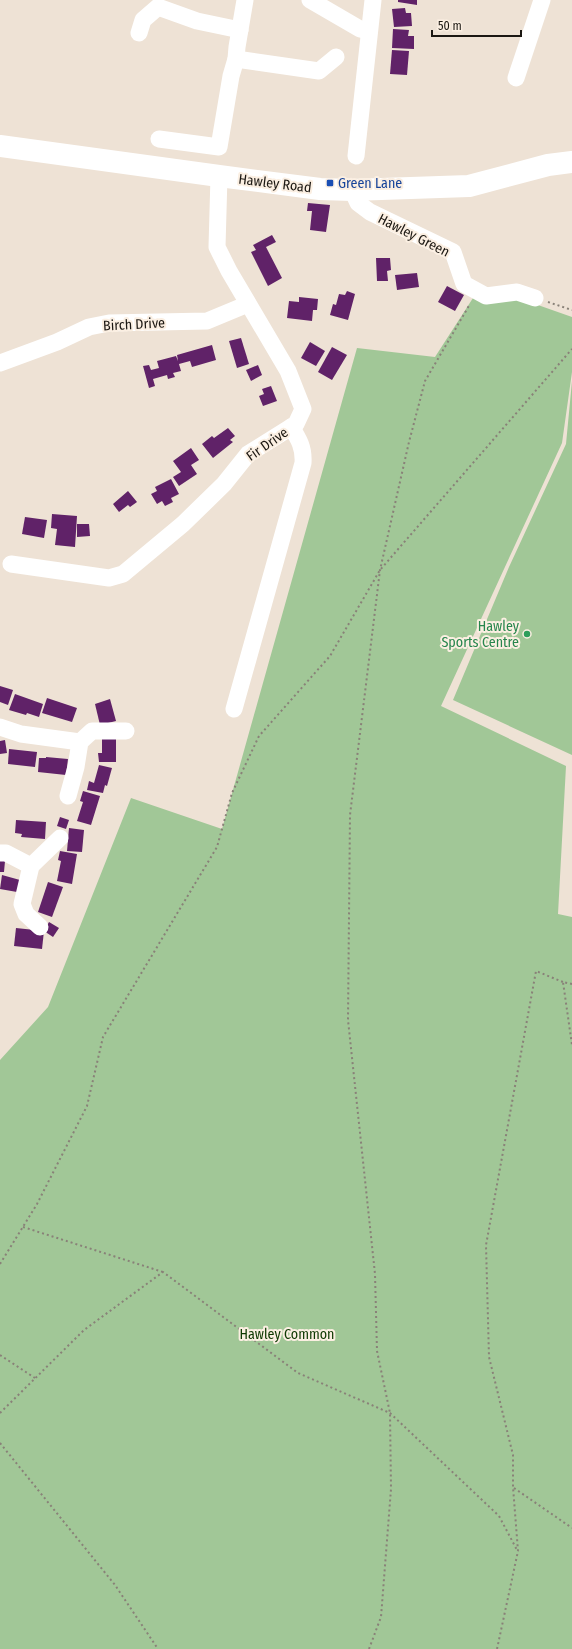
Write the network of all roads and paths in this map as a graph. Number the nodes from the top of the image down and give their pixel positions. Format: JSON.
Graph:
{"nodes":[{"id":1,"x":245,"y":0,"type":"edge"},
{"id":2,"x":310,"y":0,"type":"edge"},
{"id":3,"x":373,"y":0,"type":"edge"},
{"id":4,"x":542,"y":0,"type":"edge"},
{"id":5,"x":240,"y":30,"type":"junction"},
{"id":6,"x":369,"y":31,"type":"junction"},
{"id":7,"x":139,"y":33,"type":"dead end"},
{"id":8,"x":336,"y":56,"type":"dead end"},
{"id":9,"x":236,"y":59,"type":"junction"},
{"id":10,"x":516,"y":78,"type":"dead end"},
{"id":11,"x":159,"y":138,"type":"dead end"},
{"id":12,"x":0,"y":146,"type":"edge"},
{"id":13,"x":356,"y":156,"type":"dead end"},
{"id":14,"x":572,"y":162,"type":"edge"},
{"id":15,"x":218,"y":176,"type":"junction"},
{"id":16,"x":352,"y":190,"type":"junction"},
{"id":17,"x":475,"y":290,"type":"junction"},
{"id":18,"x":535,"y":298,"type":"joint"},
{"id":19,"x":248,"y":304,"type":"junction"},
{"id":20,"x":572,"y":310,"type":"edge"},
{"id":21,"x":572,"y":349,"type":"edge"},
{"id":22,"x":0,"y":363,"type":"edge"},
{"id":23,"x":291,"y":427,"type":"junction"},
{"id":24,"x":12,"y":564,"type":"dead end"},
{"id":25,"x":380,"y":570,"type":"junction"},
{"id":26,"x":234,"y":709,"type":"dead end"},
{"id":27,"x":0,"y":727,"type":"edge"},
{"id":28,"x":126,"y":730,"type":"dead end"},
{"id":29,"x":80,"y":742,"type":"junction"},
{"id":30,"x":68,"y":796,"type":"dead end"},
{"id":31,"x":60,"y":838,"type":"dead end"},
{"id":32,"x":0,"y":853,"type":"edge"},
{"id":33,"x":31,"y":866,"type":"junction"},
{"id":34,"x":40,"y":927,"type":"dead end"},
{"id":35,"x":563,"y":982,"type":"junction"},
{"id":36,"x":572,"y":984,"type":"edge"},
{"id":37,"x":572,"y":1045,"type":"edge"},
{"id":38,"x":23,"y":1227,"type":"junction"},
{"id":39,"x":0,"y":1264,"type":"edge"},
{"id":40,"x":163,"y":1272,"type":"junction"},
{"id":41,"x":0,"y":1355,"type":"edge"},
{"id":42,"x":35,"y":1378,"type":"junction"},
{"id":43,"x":0,"y":1413,"type":"edge"},
{"id":44,"x":390,"y":1413,"type":"junction"},
{"id":45,"x":0,"y":1443,"type":"edge"},
{"id":46,"x":513,"y":1487,"type":"junction"},
{"id":47,"x":572,"y":1528,"type":"edge"},
{"id":48,"x":518,"y":1551,"type":"junction"},
{"id":49,"x":158,"y":1649,"type":"edge"},
{"id":50,"x":369,"y":1649,"type":"edge"},
{"id":51,"x":496,"y":1649,"type":"edge"}],
"edges":[{"from":1,"to":5,"type":"street"},
{"from":2,"to":6,"type":"street"},
{"from":3,"to":6,"type":"street"},
{"from":4,"to":10,"type":"street"},
{"from":5,"to":7,"type":"street"},
{"from":5,"to":9,"type":"street"},
{"from":6,"to":13,"type":"street"},
{"from":8,"to":9,"type":"street"},
{"from":9,"to":11,"type":"street"},
{"from":12,"to":15,"type":"main road","name":"Hawley Road"},
{"from":14,"to":16,"type":"main road","name":"Hawley Road"},
{"from":15,"to":16,"type":"main road","name":"Hawley Road"},
{"from":15,"to":19,"type":"street","name":"Fir Drive"},
{"from":16,"to":17,"type":"street","name":"Hawley Green"},
{"from":17,"to":18,"type":"street","name":"Hawley Green"},
{"from":17,"to":25,"type":"path"},
{"from":18,"to":20,"type":"path"},
{"from":19,"to":22,"type":"street","name":"Birch Drive"},
{"from":19,"to":23,"type":"street","name":"Fir Drive"},
{"from":21,"to":25,"type":"path"},
{"from":23,"to":24,"type":"street","name":"Fir Drive"},
{"from":23,"to":26,"type":"street"},
{"from":25,"to":38,"type":"path"},
{"from":25,"to":44,"type":"path"},
{"from":27,"to":29,"type":"street"},
{"from":28,"to":29,"type":"street"},
{"from":29,"to":30,"type":"street"},
{"from":31,"to":33,"type":"street"},
{"from":32,"to":33,"type":"street"},
{"from":33,"to":34,"type":"street"},
{"from":35,"to":36,"type":"path"},
{"from":35,"to":37,"type":"path"},
{"from":35,"to":46,"type":"path"},
{"from":38,"to":39,"type":"path"},
{"from":38,"to":40,"type":"path"},
{"from":40,"to":42,"type":"path"},
{"from":40,"to":44,"type":"path"},
{"from":41,"to":42,"type":"path"},
{"from":42,"to":43,"type":"path"},
{"from":44,"to":48,"type":"path"},
{"from":44,"to":50,"type":"path"},
{"from":45,"to":49,"type":"path"},
{"from":46,"to":47,"type":"path"},
{"from":46,"to":48,"type":"path"},
{"from":48,"to":51,"type":"path"}]}
